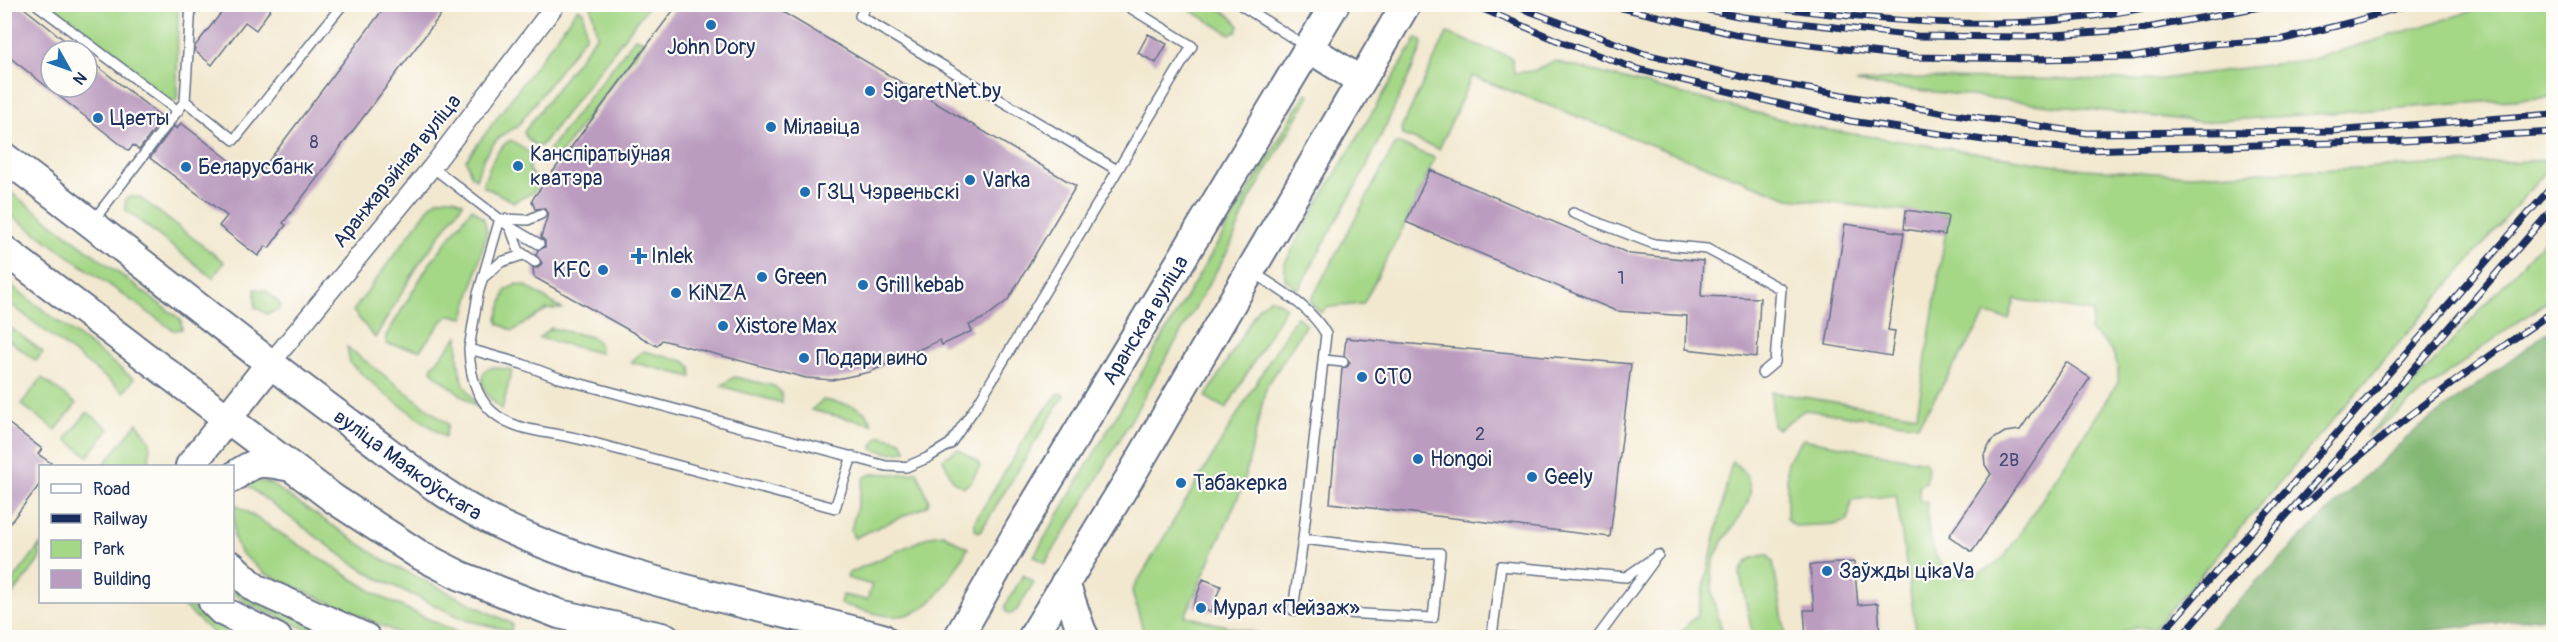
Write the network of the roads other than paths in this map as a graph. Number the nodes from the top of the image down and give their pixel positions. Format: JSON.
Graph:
{"nodes":[{"id":1,"x":36,"y":4,"type":"edge"},
{"id":2,"x":191,"y":4,"type":"edge"},
{"id":3,"x":343,"y":4,"type":"edge"},
{"id":4,"x":556,"y":4,"type":"edge"},
{"id":5,"x":867,"y":4,"type":"edge"},
{"id":6,"x":1124,"y":4,"type":"edge"},
{"id":7,"x":1239,"y":4,"type":"edge"},
{"id":8,"x":1335,"y":4,"type":"edge"},
{"id":9,"x":1406,"y":4,"type":"edge"},
{"id":10,"x":1309,"y":48,"type":"junction"},
{"id":11,"x":1361,"y":81,"type":"junction"},
{"id":12,"x":184,"y":101,"type":"junction"},
{"id":13,"x":178,"y":111,"type":"junction"},
{"id":14,"x":4,"y":156,"type":"edge"},
{"id":15,"x":432,"y":167,"type":"junction"},
{"id":16,"x":1117,"y":171,"type":"junction"},
{"id":17,"x":1574,"y":213,"type":"dead end"},
{"id":18,"x":542,"y":214,"type":"dead end"},
{"id":19,"x":500,"y":219,"type":"junction"},
{"id":20,"x":92,"y":222,"type":"junction"},
{"id":21,"x":510,"y":227,"type":"junction"},
{"id":22,"x":539,"y":243,"type":"dead end"},
{"id":23,"x":4,"y":250,"type":"edge"},
{"id":24,"x":523,"y":255,"type":"junction"},
{"id":25,"x":535,"y":262,"type":"dead end"},
{"id":26,"x":1249,"y":270,"type":"junction"},
{"id":27,"x":483,"y":278,"type":"junction"},
{"id":28,"x":469,"y":349,"type":"junction"},
{"id":29,"x":1323,"y":360,"type":"junction"},
{"id":30,"x":1343,"y":362,"type":"dead end"},
{"id":31,"x":270,"y":364,"type":"junction"},
{"id":32,"x":1762,"y":373,"type":"dead end"},
{"id":33,"x":228,"y":417,"type":"junction"},
{"id":34,"x":852,"y":456,"type":"junction"},
{"id":35,"x":191,"y":465,"type":"edge"},
{"id":36,"x":293,"y":468,"type":"junction"},
{"id":37,"x":234,"y":476,"type":"edge"},
{"id":38,"x":1303,"y":539,"type":"junction"},
{"id":39,"x":234,"y":568,"type":"edge"},
{"id":40,"x":1065,"y":584,"type":"junction"},
{"id":41,"x":214,"y":603,"type":"edge"},
{"id":42,"x":276,"y":638,"type":"edge"},
{"id":43,"x":366,"y":638,"type":"edge"},
{"id":44,"x":666,"y":638,"type":"edge"},
{"id":45,"x":882,"y":638,"type":"edge"},
{"id":46,"x":958,"y":638,"type":"edge"},
{"id":47,"x":1032,"y":638,"type":"edge"},
{"id":48,"x":1085,"y":638,"type":"edge"},
{"id":49,"x":1518,"y":638,"type":"edge"},
{"id":50,"x":1597,"y":638,"type":"edge"}],
"edges":[{"from":1,"to":13,"type":"lane"},
{"from":2,"to":12,"type":"lane"},
{"from":3,"to":12,"type":"lane"},
{"from":4,"to":15,"type":"street","name":"Аранжарэйная вуліца"},
{"from":5,"to":16,"type":"lane"},
{"from":6,"to":16,"type":"lane"},
{"from":7,"to":10,"type":"lane"},
{"from":8,"to":10,"type":"main road","name":"Аранская вуліца"},
{"from":9,"to":11,"type":"main road"},
{"from":10,"to":11,"type":"main road"},
{"from":10,"to":46,"type":"main road","name":"Аранская вуліца"},
{"from":11,"to":26,"type":"main road"},
{"from":12,"to":13,"type":"lane"},
{"from":13,"to":20,"type":"lane"},
{"from":14,"to":20,"type":"main road","name":"вуліца Маякоўскага"},
{"from":15,"to":19,"type":"lane"},
{"from":15,"to":31,"type":"street","name":"Аранжарэйная вуліца"},
{"from":16,"to":34,"type":"lane"},
{"from":17,"to":32,"type":"lane"},
{"from":18,"to":19,"type":"lane"},
{"from":19,"to":21,"type":"lane"},
{"from":19,"to":27,"type":"lane"},
{"from":20,"to":31,"type":"main road","name":"вуліца Маякоўскага"},
{"from":21,"to":22,"type":"lane"},
{"from":21,"to":24,"type":"lane"},
{"from":23,"to":33,"type":"main road"},
{"from":24,"to":25,"type":"lane"},
{"from":24,"to":27,"type":"lane"},
{"from":26,"to":29,"type":"lane"},
{"from":26,"to":40,"type":"main road"},
{"from":27,"to":28,"type":"lane"},
{"from":28,"to":34,"type":"lane"},
{"from":28,"to":34,"type":"lane"},
{"from":29,"to":30,"type":"lane"},
{"from":29,"to":38,"type":"lane"},
{"from":31,"to":33,"type":"main road"},
{"from":31,"to":45,"type":"main road","name":"вуліца Маякоўскага"},
{"from":33,"to":35,"type":"main road"},
{"from":33,"to":36,"type":"main road"},
{"from":36,"to":37,"type":"main road"},
{"from":36,"to":44,"type":"main road"},
{"from":38,"to":38,"type":"lane"},
{"from":39,"to":43,"type":"main road"},
{"from":40,"to":47,"type":"main road"},
{"from":40,"to":48,"type":"main road"},
{"from":41,"to":42,"type":"main road"},
{"from":49,"to":50,"type":"lane"}]}
